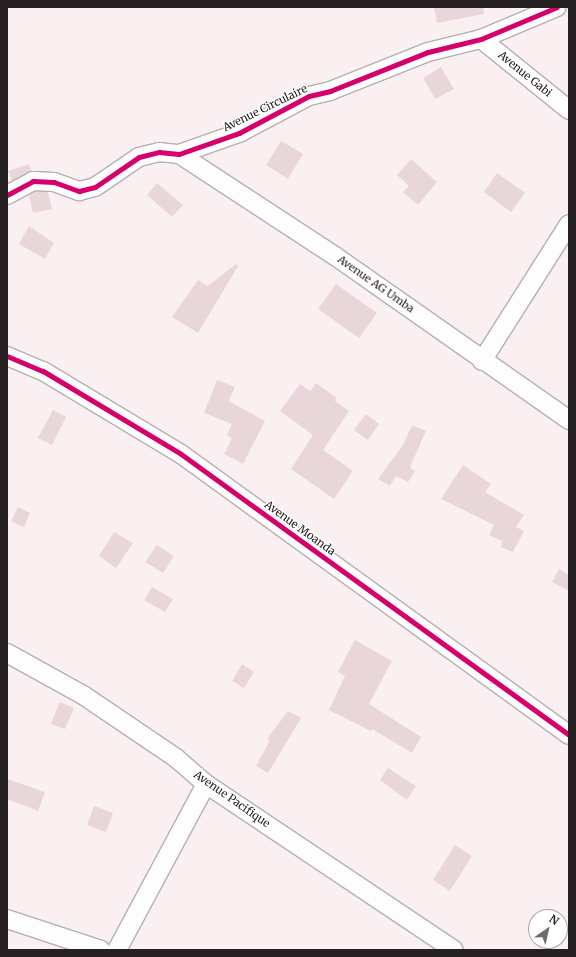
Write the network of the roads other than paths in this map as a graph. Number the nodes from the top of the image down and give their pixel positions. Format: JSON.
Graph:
{"nodes":[{"id":1,"x":557,"y":7,"type":"edge"},
{"id":2,"x":480,"y":39,"type":"junction"},
{"id":3,"x":569,"y":110,"type":"edge"},
{"id":4,"x":179,"y":154,"type":"junction"},
{"id":5,"x":7,"y":195,"type":"edge"},
{"id":6,"x":569,"y":224,"type":"edge"},
{"id":7,"x":7,"y":356,"type":"edge"},
{"id":8,"x":482,"y":361,"type":"junction"},
{"id":9,"x":569,"y":420,"type":"edge"},
{"id":10,"x":7,"y":653,"type":"edge"},
{"id":11,"x":569,"y":735,"type":"edge"},
{"id":12,"x":206,"y":784,"type":"junction"},
{"id":13,"x":7,"y":919,"type":"edge"},
{"id":14,"x":102,"y":950,"type":"edge"},
{"id":15,"x":117,"y":950,"type":"edge"},
{"id":16,"x":454,"y":950,"type":"edge"}],
"edges":[{"from":1,"to":2,"type":"street","name":"Avenue Circulaire"},
{"from":2,"to":3,"type":"street","name":"Avenue Gabi"},
{"from":2,"to":4,"type":"street","name":"Avenue Circulaire"},
{"from":4,"to":5,"type":"street","name":"Avenue Circulaire"},
{"from":4,"to":8,"type":"street","name":"Avenue AG Umba"},
{"from":6,"to":8,"type":"street"},
{"from":7,"to":11,"type":"street","name":"Avenue Moanda"},
{"from":8,"to":9,"type":"street","name":"Avenue AG Umba"},
{"from":10,"to":12,"type":"street","name":"Avenue Pacifique"},
{"from":12,"to":15,"type":"street"},
{"from":12,"to":16,"type":"street","name":"Avenue Pacifique"},
{"from":13,"to":14,"type":"street"}]}
